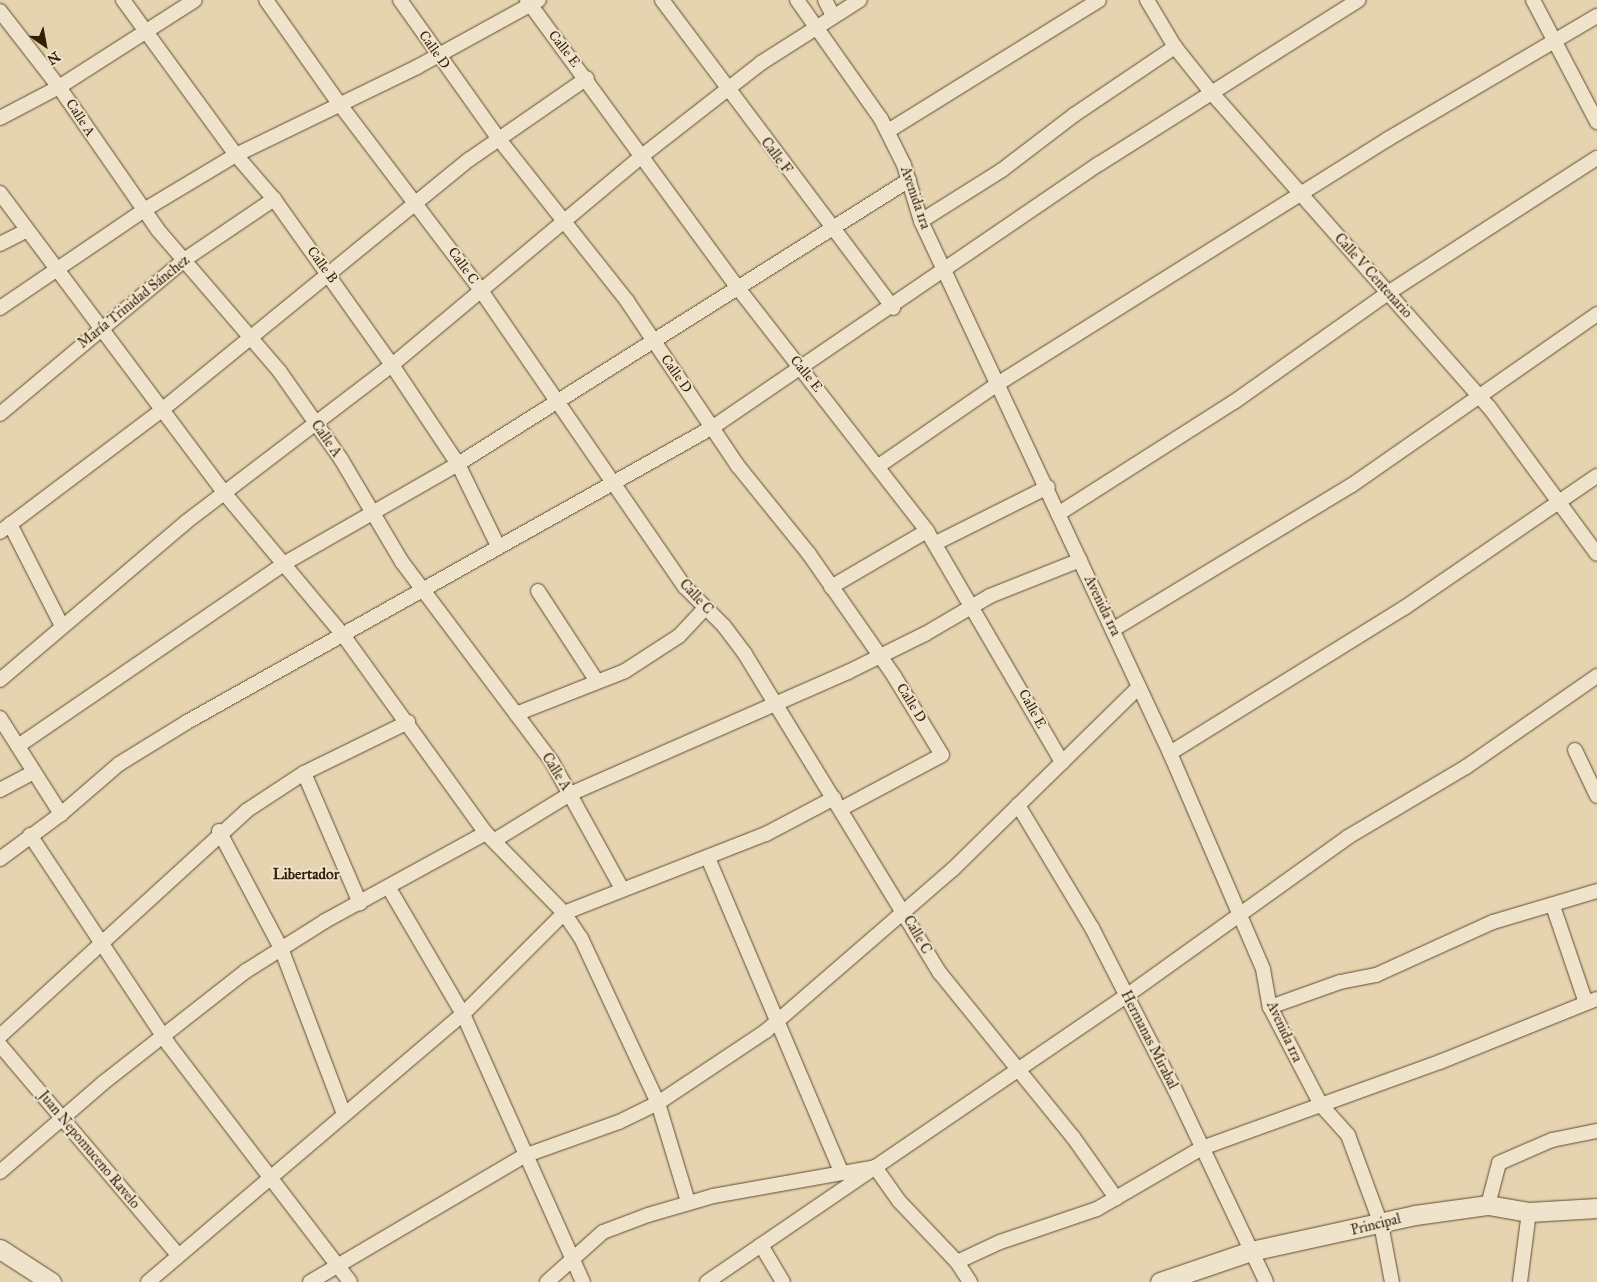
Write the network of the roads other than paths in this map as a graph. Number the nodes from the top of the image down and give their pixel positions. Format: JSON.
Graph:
{"nodes":[{"id":1,"x":123,"y":0,"type":"edge"},
{"id":2,"x":195,"y":0,"type":"edge"},
{"id":3,"x":266,"y":0,"type":"edge"},
{"id":4,"x":400,"y":0,"type":"edge"},
{"id":5,"x":662,"y":0,"type":"edge"},
{"id":6,"x":797,"y":0,"type":"edge"},
{"id":7,"x":825,"y":0,"type":"edge"},
{"id":8,"x":860,"y":0,"type":"edge"},
{"id":9,"x":1099,"y":0,"type":"edge"},
{"id":10,"x":1147,"y":0,"type":"edge"},
{"id":11,"x":1358,"y":0,"type":"edge"},
{"id":12,"x":1533,"y":0,"type":"edge"},
{"id":13,"x":532,"y":2,"type":"edge"},
{"id":14,"x":0,"y":11,"type":"edge"},
{"id":15,"x":833,"y":16,"type":"junction"},
{"id":16,"x":1597,"y":16,"type":"edge"},
{"id":17,"x":817,"y":27,"type":"junction"},
{"id":18,"x":146,"y":32,"type":"junction"},
{"id":19,"x":1554,"y":40,"type":"junction"},
{"id":20,"x":1175,"y":47,"type":"junction"},
{"id":21,"x":438,"y":55,"type":"junction"},
{"id":22,"x":587,"y":78,"type":"junction"},
{"id":23,"x":59,"y":87,"type":"junction"},
{"id":24,"x":727,"y":90,"type":"junction"},
{"id":25,"x":1211,"y":92,"type":"junction"},
{"id":26,"x":338,"y":102,"type":"junction"},
{"id":27,"x":0,"y":118,"type":"edge"},
{"id":28,"x":1597,"y":122,"type":"edge"},
{"id":29,"x":888,"y":130,"type":"junction"},
{"id":30,"x":498,"y":138,"type":"junction"},
{"id":31,"x":236,"y":155,"type":"junction"},
{"id":32,"x":642,"y":156,"type":"junction"},
{"id":33,"x":1597,"y":158,"type":"edge"},
{"id":34,"x":909,"y":180,"type":"junction"},
{"id":35,"x":0,"y":193,"type":"edge"},
{"id":36,"x":1301,"y":196,"type":"junction"},
{"id":37,"x":274,"y":199,"type":"junction"},
{"id":38,"x":417,"y":205,"type":"junction"},
{"id":39,"x":144,"y":210,"type":"junction"},
{"id":40,"x":563,"y":221,"type":"junction"},
{"id":41,"x":921,"y":221,"type":"junction"},
{"id":42,"x":27,"y":230,"type":"junction"},
{"id":43,"x":831,"y":230,"type":"junction"},
{"id":44,"x":0,"y":244,"type":"edge"},
{"id":45,"x":184,"y":260,"type":"junction"},
{"id":46,"x":55,"y":270,"type":"junction"},
{"id":47,"x":946,"y":271,"type":"junction"},
{"id":48,"x":329,"y":276,"type":"junction"},
{"id":49,"x":738,"y":288,"type":"junction"},
{"id":50,"x":482,"y":292,"type":"junction"},
{"id":51,"x":1388,"y":293,"type":"junction"},
{"id":52,"x":0,"y":308,"type":"edge"},
{"id":53,"x":893,"y":308,"type":"junction"},
{"id":54,"x":1597,"y":314,"type":"edge"},
{"id":55,"x":102,"y":328,"type":"junction"},
{"id":56,"x":250,"y":337,"type":"junction"},
{"id":57,"x":654,"y":343,"type":"junction"},
{"id":58,"x":392,"y":364,"type":"junction"},
{"id":59,"x":801,"y":368,"type":"junction"},
{"id":60,"x":999,"y":383,"type":"junction"},
{"id":61,"x":1478,"y":398,"type":"junction"},
{"id":62,"x":555,"y":400,"type":"junction"},
{"id":63,"x":163,"y":409,"type":"junction"},
{"id":64,"x":0,"y":414,"type":"edge"},
{"id":65,"x":315,"y":424,"type":"junction"},
{"id":66,"x":713,"y":427,"type":"junction"},
{"id":67,"x":458,"y":464,"type":"junction"},
{"id":68,"x":880,"y":465,"type":"junction"},
{"id":69,"x":1597,"y":476,"type":"edge"},
{"id":70,"x":616,"y":484,"type":"junction"},
{"id":71,"x":1048,"y":487,"type":"junction"},
{"id":72,"x":226,"y":494,"type":"junction"},
{"id":73,"x":1556,"y":501,"type":"junction"},
{"id":74,"x":373,"y":511,"type":"junction"},
{"id":75,"x":1058,"y":514,"type":"junction"},
{"id":76,"x":5,"y":528,"type":"edge"},
{"id":77,"x":928,"y":531,"type":"junction"},
{"id":78,"x":936,"y":543,"type":"junction"},
{"id":79,"x":498,"y":546,"type":"junction"},
{"id":80,"x":1597,"y":554,"type":"edge"},
{"id":81,"x":1080,"y":560,"type":"junction"},
{"id":82,"x":285,"y":563,"type":"junction"},
{"id":83,"x":831,"y":587,"type":"junction"},
{"id":84,"x":423,"y":590,"type":"junction"},
{"id":85,"x":538,"y":591,"type":"dead end"},
{"id":86,"x":973,"y":607,"type":"junction"},
{"id":87,"x":705,"y":608,"type":"junction"},
{"id":88,"x":62,"y":626,"type":"junction"},
{"id":89,"x":1114,"y":629,"type":"junction"},
{"id":90,"x":343,"y":635,"type":"junction"},
{"id":91,"x":879,"y":656,"type":"junction"},
{"id":92,"x":1597,"y":676,"type":"edge"},
{"id":93,"x":0,"y":680,"type":"edge"},
{"id":94,"x":596,"y":680,"type":"junction"},
{"id":95,"x":1139,"y":687,"type":"junction"},
{"id":96,"x":775,"y":701,"type":"junction"},
{"id":97,"x":516,"y":714,"type":"junction"},
{"id":98,"x":0,"y":718,"type":"edge"},
{"id":99,"x":408,"y":722,"type":"junction"},
{"id":100,"x":18,"y":746,"type":"junction"},
{"id":101,"x":1575,"y":750,"type":"dead end"},
{"id":102,"x":1170,"y":752,"type":"junction"},
{"id":103,"x":1062,"y":762,"type":"junction"},
{"id":104,"x":34,"y":772,"type":"junction"},
{"id":105,"x":304,"y":773,"type":"junction"},
{"id":106,"x":0,"y":790,"type":"edge"},
{"id":107,"x":570,"y":794,"type":"junction"},
{"id":108,"x":1597,"y":796,"type":"edge"},
{"id":109,"x":838,"y":803,"type":"junction"},
{"id":110,"x":1018,"y":805,"type":"junction"},
{"id":111,"x":61,"y":814,"type":"junction"},
{"id":112,"x":219,"y":831,"type":"junction"},
{"id":113,"x":30,"y":835,"type":"junction"},
{"id":114,"x":490,"y":837,"type":"junction"},
{"id":115,"x":708,"y":858,"type":"junction"},
{"id":116,"x":0,"y":859,"type":"edge"},
{"id":117,"x":389,"y":888,"type":"junction"},
{"id":118,"x":622,"y":889,"type":"junction"},
{"id":119,"x":1597,"y":891,"type":"edge"},
{"id":120,"x":360,"y":904,"type":"junction"},
{"id":121,"x":1553,"y":906,"type":"junction"},
{"id":122,"x":564,"y":913,"type":"junction"},
{"id":123,"x":904,"y":913,"type":"junction"},
{"id":124,"x":1240,"y":914,"type":"junction"},
{"id":125,"x":100,"y":944,"type":"junction"},
{"id":126,"x":282,"y":948,"type":"junction"},
{"id":127,"x":1126,"y":996,"type":"junction"},
{"id":128,"x":1592,"y":1001,"type":"edge"},
{"id":129,"x":1270,"y":1007,"type":"junction"},
{"id":130,"x":463,"y":1014,"type":"junction"},
{"id":131,"x":780,"y":1020,"type":"junction"},
{"id":132,"x":163,"y":1035,"type":"junction"},
{"id":133,"x":0,"y":1036,"type":"edge"},
{"id":134,"x":0,"y":1045,"type":"edge"},
{"id":135,"x":1018,"y":1069,"type":"junction"},
{"id":136,"x":658,"y":1103,"type":"junction"},
{"id":137,"x":1321,"y":1105,"type":"junction"},
{"id":138,"x":344,"y":1114,"type":"junction"},
{"id":139,"x":62,"y":1118,"type":"junction"},
{"id":140,"x":1597,"y":1131,"type":"edge"},
{"id":141,"x":1202,"y":1148,"type":"junction"},
{"id":142,"x":524,"y":1156,"type":"junction"},
{"id":143,"x":875,"y":1167,"type":"junction"},
{"id":144,"x":0,"y":1172,"type":"edge"},
{"id":145,"x":842,"y":1172,"type":"junction"},
{"id":146,"x":270,"y":1176,"type":"junction"},
{"id":147,"x":1116,"y":1198,"type":"junction"},
{"id":148,"x":688,"y":1202,"type":"junction"},
{"id":149,"x":1488,"y":1205,"type":"junction"},
{"id":150,"x":1597,"y":1208,"type":"edge"},
{"id":151,"x":1530,"y":1212,"type":"junction"},
{"id":152,"x":1381,"y":1224,"type":"junction"},
{"id":153,"x":762,"y":1245,"type":"junction"},
{"id":154,"x":0,"y":1249,"type":"edge"},
{"id":155,"x":1251,"y":1251,"type":"junction"},
{"id":156,"x":177,"y":1254,"type":"junction"},
{"id":157,"x":571,"y":1262,"type":"junction"},
{"id":158,"x":957,"y":1262,"type":"junction"},
{"id":159,"x":339,"y":1267,"type":"junction"},
{"id":160,"x":52,"y":1282,"type":"edge"},
{"id":161,"x":148,"y":1282,"type":"edge"},
{"id":162,"x":310,"y":1282,"type":"edge"},
{"id":163,"x":350,"y":1282,"type":"edge"},
{"id":164,"x":547,"y":1282,"type":"edge"},
{"id":165,"x":583,"y":1282,"type":"edge"},
{"id":166,"x":707,"y":1282,"type":"edge"},
{"id":167,"x":783,"y":1282,"type":"edge"},
{"id":168,"x":970,"y":1282,"type":"edge"},
{"id":169,"x":1160,"y":1282,"type":"edge"},
{"id":170,"x":1266,"y":1282,"type":"edge"},
{"id":171,"x":1392,"y":1282,"type":"edge"},
{"id":172,"x":1520,"y":1282,"type":"edge"}],
"edges":[{"from":1,"to":18,"type":"street","name":"Calle B"},
{"from":2,"to":18,"type":"street"},
{"from":3,"to":26,"type":"street","name":"Calle C"},
{"from":4,"to":21,"type":"street","name":"Calle D"},
{"from":5,"to":24,"type":"street","name":"Calle F"},
{"from":6,"to":17,"type":"street","name":"Avenida 1ra"},
{"from":7,"to":15,"type":"street"},
{"from":8,"to":15,"type":"street"},
{"from":9,"to":29,"type":"street"},
{"from":10,"to":20,"type":"street","name":"Calle V Centenario"},
{"from":11,"to":25,"type":"street"},
{"from":12,"to":19,"type":"street"},
{"from":13,"to":21,"type":"street"},
{"from":13,"to":22,"type":"street","name":"Calle E"},
{"from":14,"to":23,"type":"street","name":"Calle A"},
{"from":15,"to":17,"type":"street"},
{"from":16,"to":19,"type":"street"},
{"from":17,"to":24,"type":"street"},
{"from":17,"to":29,"type":"street","name":"Avenida 1ra"},
{"from":18,"to":23,"type":"street"},
{"from":18,"to":31,"type":"street","name":"Calle B"},
{"from":19,"to":28,"type":"street"},
{"from":19,"to":36,"type":"street"},
{"from":20,"to":25,"type":"street","name":"Calle V Centenario"},
{"from":20,"to":41,"type":"street"},
{"from":21,"to":26,"type":"street"},
{"from":21,"to":30,"type":"street","name":"Calle D"},
{"from":22,"to":30,"type":"street"},
{"from":22,"to":32,"type":"street","name":"Calle E"},
{"from":23,"to":27,"type":"street"},
{"from":23,"to":39,"type":"street","name":"Calle A"},
{"from":24,"to":32,"type":"street"},
{"from":24,"to":43,"type":"street","name":"Calle F"},
{"from":25,"to":36,"type":"street","name":"Calle V Centenario"},
{"from":25,"to":47,"type":"street"},
{"from":26,"to":31,"type":"street"},
{"from":26,"to":38,"type":"street","name":"Calle C"},
{"from":29,"to":34,"type":"street","name":"Avenida 1ra"},
{"from":30,"to":38,"type":"street"},
{"from":30,"to":40,"type":"street","name":"Calle D"},
{"from":31,"to":37,"type":"street","name":"Calle B"},
{"from":31,"to":39,"type":"street"},
{"from":32,"to":40,"type":"street"},
{"from":32,"to":49,"type":"street","name":"Calle E"},
{"from":33,"to":51,"type":"street"},
{"from":34,"to":41,"type":"street","name":"Avenida 1ra"},
{"from":34,"to":43,"type":"street"},
{"from":35,"to":42,"type":"street"},
{"from":36,"to":51,"type":"street","name":"Calle V Centenario"},
{"from":36,"to":60,"type":"street"},
{"from":37,"to":45,"type":"street","name":"María Trinidad Sánchez"},
{"from":37,"to":48,"type":"street","name":"Calle B"},
{"from":38,"to":48,"type":"street"},
{"from":38,"to":50,"type":"street","name":"Calle C"},
{"from":39,"to":45,"type":"street","name":"Calle A"},
{"from":39,"to":46,"type":"street"},
{"from":40,"to":50,"type":"street"},
{"from":40,"to":57,"type":"street","name":"Calle D"},
{"from":41,"to":47,"type":"street","name":"Avenida 1ra"},
{"from":42,"to":44,"type":"street"},
{"from":42,"to":46,"type":"street"},
{"from":43,"to":49,"type":"street"},
{"from":43,"to":53,"type":"street","name":"Calle F"},
{"from":45,"to":55,"type":"street","name":"María Trinidad Sánchez"},
{"from":45,"to":56,"type":"street","name":"Calle A"},
{"from":46,"to":52,"type":"street"},
{"from":46,"to":55,"type":"street"},
{"from":47,"to":53,"type":"street"},
{"from":47,"to":60,"type":"street","name":"Avenida 1ra"},
{"from":48,"to":56,"type":"street"},
{"from":48,"to":58,"type":"street","name":"Calle B"},
{"from":49,"to":57,"type":"street"},
{"from":49,"to":59,"type":"street","name":"Calle E"},
{"from":50,"to":58,"type":"street"},
{"from":50,"to":62,"type":"street","name":"Calle C"},
{"from":51,"to":61,"type":"street","name":"Calle V Centenario"},
{"from":51,"to":75,"type":"street"},
{"from":53,"to":59,"type":"street"},
{"from":54,"to":61,"type":"street"},
{"from":55,"to":63,"type":"street"},
{"from":55,"to":64,"type":"street","name":"María Trinidad Sánchez"},
{"from":56,"to":63,"type":"street"},
{"from":56,"to":65,"type":"street","name":"Calle A"},
{"from":57,"to":62,"type":"street"},
{"from":57,"to":66,"type":"street","name":"Calle D"},
{"from":58,"to":65,"type":"street"},
{"from":58,"to":67,"type":"street","name":"Calle B"},
{"from":59,"to":66,"type":"street"},
{"from":59,"to":68,"type":"street","name":"Calle E"},
{"from":60,"to":68,"type":"street"},
{"from":60,"to":71,"type":"street","name":"Avenida 1ra"},
{"from":61,"to":73,"type":"street","name":"Calle V Centenario"},
{"from":61,"to":89,"type":"street"},
{"from":62,"to":67,"type":"street"},
{"from":62,"to":70,"type":"street","name":"Calle C"},
{"from":63,"to":72,"type":"street"},
{"from":63,"to":76,"type":"street"},
{"from":65,"to":72,"type":"street"},
{"from":65,"to":74,"type":"street","name":"Calle A"},
{"from":66,"to":70,"type":"street"},
{"from":66,"to":83,"type":"street","name":"Calle D"},
{"from":67,"to":74,"type":"street"},
{"from":67,"to":79,"type":"street","name":"Calle B"},
{"from":68,"to":77,"type":"street","name":"Calle E"},
{"from":69,"to":73,"type":"street"},
{"from":70,"to":79,"type":"street"},
{"from":70,"to":87,"type":"street","name":"Calle C"},
{"from":71,"to":75,"type":"street","name":"Avenida 1ra"},
{"from":71,"to":78,"type":"street"},
{"from":72,"to":82,"type":"street"},
{"from":72,"to":88,"type":"street"},
{"from":73,"to":80,"type":"street","name":"Calle V Centenario"},
{"from":73,"to":102,"type":"street"},
{"from":74,"to":82,"type":"street"},
{"from":74,"to":84,"type":"street","name":"Calle A"},
{"from":75,"to":81,"type":"street","name":"Avenida 1ra"},
{"from":76,"to":88,"type":"street"},
{"from":77,"to":78,"type":"street","name":"Calle E"},
{"from":77,"to":83,"type":"street"},
{"from":78,"to":86,"type":"street","name":"Calle E"},
{"from":79,"to":84,"type":"street"},
{"from":81,"to":86,"type":"street"},
{"from":81,"to":89,"type":"street","name":"Avenida 1ra"},
{"from":82,"to":90,"type":"street"},
{"from":82,"to":100,"type":"street"},
{"from":83,"to":91,"type":"street","name":"Calle D"},
{"from":84,"to":90,"type":"street"},
{"from":84,"to":97,"type":"street","name":"Calle A"},
{"from":85,"to":94,"type":"street"},
{"from":86,"to":91,"type":"street"},
{"from":86,"to":103,"type":"street","name":"Calle E"},
{"from":87,"to":94,"type":"street"},
{"from":87,"to":96,"type":"street","name":"Calle C"},
{"from":88,"to":93,"type":"street"},
{"from":89,"to":95,"type":"street","name":"Avenida 1ra"},
{"from":90,"to":99,"type":"street"},
{"from":90,"to":111,"type":"street"},
{"from":91,"to":96,"type":"street"},
{"from":91,"to":109,"type":"street","name":"Calle D"},
{"from":92,"to":124,"type":"street"},
{"from":94,"to":97,"type":"street"},
{"from":95,"to":102,"type":"street","name":"Avenida 1ra"},
{"from":95,"to":103,"type":"street"},
{"from":96,"to":107,"type":"street"},
{"from":96,"to":109,"type":"street","name":"Calle C"},
{"from":97,"to":107,"type":"street","name":"Calle A"},
{"from":98,"to":100,"type":"street"},
{"from":99,"to":105,"type":"street"},
{"from":99,"to":114,"type":"street"},
{"from":100,"to":104,"type":"street"},
{"from":101,"to":108,"type":"street"},
{"from":102,"to":124,"type":"street","name":"Avenida 1ra"},
{"from":103,"to":110,"type":"street"},
{"from":104,"to":106,"type":"street"},
{"from":104,"to":111,"type":"street"},
{"from":105,"to":112,"type":"street"},
{"from":105,"to":120,"type":"street"},
{"from":107,"to":114,"type":"street"},
{"from":107,"to":118,"type":"street","name":"Calle A"},
{"from":109,"to":115,"type":"street"},
{"from":109,"to":123,"type":"street","name":"Calle C"},
{"from":110,"to":123,"type":"street"},
{"from":110,"to":127,"type":"street","name":"Hermanas Mirabal"},
{"from":111,"to":113,"type":"street"},
{"from":112,"to":125,"type":"street"},
{"from":112,"to":126,"type":"street"},
{"from":113,"to":116,"type":"street"},
{"from":113,"to":125,"type":"street"},
{"from":114,"to":117,"type":"street"},
{"from":114,"to":122,"type":"street"},
{"from":115,"to":118,"type":"street"},
{"from":115,"to":131,"type":"street"},
{"from":117,"to":120,"type":"street"},
{"from":117,"to":130,"type":"street"},
{"from":118,"to":122,"type":"street"},
{"from":119,"to":121,"type":"street"},
{"from":120,"to":126,"type":"street"},
{"from":121,"to":128,"type":"street"},
{"from":121,"to":129,"type":"street"},
{"from":122,"to":130,"type":"street"},
{"from":122,"to":136,"type":"street"},
{"from":123,"to":131,"type":"street"},
{"from":123,"to":135,"type":"street","name":"Calle C"},
{"from":124,"to":127,"type":"street"},
{"from":124,"to":129,"type":"street","name":"Avenida 1ra"},
{"from":125,"to":132,"type":"street"},
{"from":125,"to":133,"type":"street"},
{"from":126,"to":132,"type":"street"},
{"from":126,"to":138,"type":"street"},
{"from":127,"to":135,"type":"street"},
{"from":127,"to":141,"type":"street","name":"Hermanas Mirabal"},
{"from":128,"to":137,"type":"street"},
{"from":129,"to":137,"type":"street","name":"Avenida 1ra"},
{"from":130,"to":138,"type":"street"},
{"from":130,"to":142,"type":"street"},
{"from":131,"to":136,"type":"street"},
{"from":131,"to":145,"type":"street"},
{"from":132,"to":139,"type":"street"},
{"from":132,"to":146,"type":"street"},
{"from":134,"to":139,"type":"street","name":"Juan Nepomuceno Ravelo"},
{"from":135,"to":143,"type":"street"},
{"from":135,"to":147,"type":"street","name":"Calle C"},
{"from":136,"to":142,"type":"street"},
{"from":136,"to":148,"type":"street"},
{"from":137,"to":141,"type":"street"},
{"from":137,"to":152,"type":"street","name":"Avenida 1ra"},
{"from":138,"to":146,"type":"street"},
{"from":139,"to":144,"type":"street"},
{"from":139,"to":156,"type":"street","name":"Juan Nepomuceno Ravelo"},
{"from":140,"to":149,"type":"street"},
{"from":141,"to":147,"type":"street"},
{"from":141,"to":155,"type":"street","name":"Hermanas Mirabal"},
{"from":142,"to":157,"type":"street"},
{"from":142,"to":159,"type":"street"},
{"from":143,"to":145,"type":"street"},
{"from":143,"to":153,"type":"street"},
{"from":143,"to":158,"type":"street"},
{"from":145,"to":148,"type":"street"},
{"from":146,"to":156,"type":"street"},
{"from":146,"to":159,"type":"street"},
{"from":147,"to":158,"type":"street"},
{"from":148,"to":157,"type":"street"},
{"from":149,"to":151,"type":"street","name":"Principal"},
{"from":149,"to":152,"type":"street","name":"Principal"},
{"from":150,"to":151,"type":"street","name":"Principal"},
{"from":151,"to":172,"type":"street"},
{"from":152,"to":155,"type":"street","name":"Principal"},
{"from":152,"to":171,"type":"street","name":"Avenida 1ra"},
{"from":153,"to":166,"type":"street"},
{"from":153,"to":167,"type":"street"},
{"from":154,"to":160,"type":"street"},
{"from":155,"to":169,"type":"street","name":"Principal"},
{"from":155,"to":170,"type":"street","name":"Hermanas Mirabal"},
{"from":156,"to":161,"type":"street"},
{"from":157,"to":164,"type":"street"},
{"from":157,"to":165,"type":"street"},
{"from":158,"to":168,"type":"street"},
{"from":159,"to":162,"type":"street"},
{"from":159,"to":163,"type":"street"}]}
